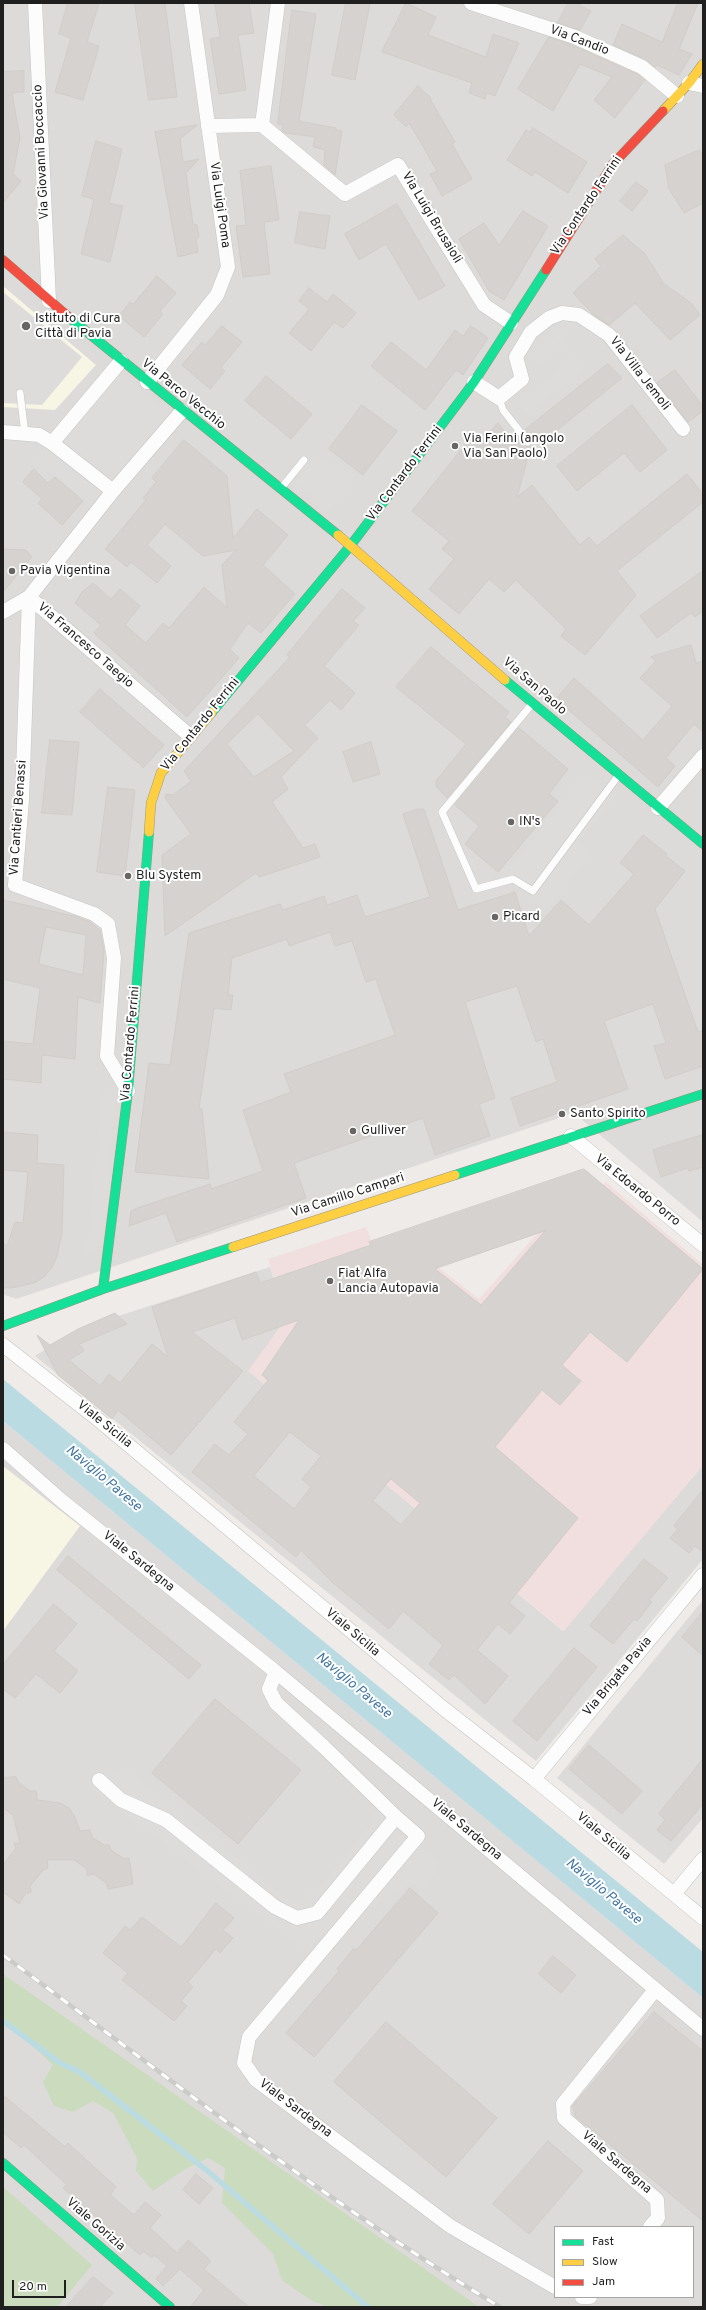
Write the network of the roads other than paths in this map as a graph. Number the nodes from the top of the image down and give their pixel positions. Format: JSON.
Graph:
{"nodes":[{"id":1,"x":35,"y":3,"type":"edge"},
{"id":2,"x":191,"y":3,"type":"edge"},
{"id":3,"x":278,"y":3,"type":"edge"},
{"id":4,"x":471,"y":3,"type":"edge"},
{"id":5,"x":703,"y":64,"type":"edge"},
{"id":6,"x":689,"y":83,"type":"junction"},
{"id":7,"x":703,"y":86,"type":"edge"},
{"id":8,"x":677,"y":96,"type":"junction"},
{"id":9,"x":262,"y":125,"type":"junction"},
{"id":10,"x":208,"y":126,"type":"junction"},
{"id":11,"x":3,"y":260,"type":"edge"},
{"id":12,"x":49,"y":301,"type":"junction"},
{"id":13,"x":510,"y":323,"type":"junction"},
{"id":14,"x":121,"y":361,"type":"junction"},
{"id":15,"x":147,"y":382,"type":"junction"},
{"id":16,"x":474,"y":382,"type":"junction"},
{"id":17,"x":20,"y":393,"type":"dead end"},
{"id":18,"x":499,"y":398,"type":"junction"},
{"id":19,"x":182,"y":411,"type":"junction"},
{"id":20,"x":683,"y":429,"type":"dead end"},
{"id":21,"x":3,"y":432,"type":"edge"},
{"id":22,"x":25,"y":434,"type":"junction"},
{"id":23,"x":528,"y":442,"type":"dead end"},
{"id":24,"x":52,"y":443,"type":"junction"},
{"id":25,"x":304,"y":460,"type":"dead end"},
{"id":26,"x":281,"y":489,"type":"junction"},
{"id":27,"x":113,"y":491,"type":"junction"},
{"id":28,"x":351,"y":546,"type":"junction"},
{"id":29,"x":29,"y":597,"type":"junction"},
{"id":30,"x":3,"y":612,"type":"edge"},
{"id":31,"x":532,"y":703,"type":"junction"},
{"id":32,"x":190,"y":736,"type":"junction"},
{"id":33,"x":703,"y":756,"type":"edge"},
{"id":34,"x":618,"y":776,"type":"junction"},
{"id":35,"x":658,"y":808,"type":"junction"},
{"id":36,"x":703,"y":844,"type":"edge"},
{"id":37,"x":128,"y":1091,"type":"junction"},
{"id":38,"x":703,"y":1094,"type":"edge"},
{"id":39,"x":571,"y":1136,"type":"junction"},
{"id":40,"x":703,"y":1245,"type":"edge"},
{"id":41,"x":103,"y":1289,"type":"junction"},
{"id":42,"x":3,"y":1326,"type":"edge"},
{"id":43,"x":3,"y":1345,"type":"edge"},
{"id":44,"x":3,"y":1449,"type":"edge"},
{"id":45,"x":703,"y":1576,"type":"edge"},
{"id":46,"x":276,"y":1672,"type":"junction"},
{"id":47,"x":534,"y":1779,"type":"junction"},
{"id":48,"x":99,"y":1780,"type":"dead end"},
{"id":49,"x":396,"y":1817,"type":"junction"},
{"id":50,"x":703,"y":1859,"type":"edge"},
{"id":51,"x":674,"y":1894,"type":"junction"},
{"id":52,"x":703,"y":1918,"type":"edge"},
{"id":53,"x":655,"y":1990,"type":"junction"},
{"id":54,"x":703,"y":2029,"type":"edge"},
{"id":55,"x":3,"y":2162,"type":"edge"},
{"id":56,"x":651,"y":2226,"type":"edge"},
{"id":57,"x":554,"y":2286,"type":"edge"},
{"id":58,"x":170,"y":2307,"type":"edge"}],
"edges":[{"from":1,"to":12,"type":"street","name":"Via Giovanni Boccaccio"},
{"from":2,"to":10,"type":"street","name":"Via Luigi Poma"},
{"from":3,"to":9,"type":"street"},
{"from":4,"to":8,"type":"street","name":"Via Candio"},
{"from":5,"to":6,"type":"street","name":"Via Contardo Ferrini"},
{"from":6,"to":7,"type":"street"},
{"from":6,"to":8,"type":"street","name":"Via Contardo Ferrini"},
{"from":8,"to":13,"type":"street","name":"Via Contardo Ferrini"},
{"from":9,"to":10,"type":"street"},
{"from":9,"to":13,"type":"street","name":"Via Luigi Brusaioli"},
{"from":10,"to":15,"type":"street","name":"Via Luigi Poma"},
{"from":11,"to":12,"type":"street","name":"Via Parco Vecchio"},
{"from":12,"to":14,"type":"street","name":"Via Parco Vecchio"},
{"from":13,"to":16,"type":"street","name":"Via Contardo Ferrini"},
{"from":14,"to":15,"type":"street","name":"Via Parco Vecchio"},
{"from":14,"to":24,"type":"street"},
{"from":15,"to":19,"type":"street","name":"Via Parco Vecchio"},
{"from":16,"to":18,"type":"street"},
{"from":16,"to":28,"type":"street","name":"Via Contardo Ferrini"},
{"from":17,"to":22,"type":"lane"},
{"from":18,"to":20,"type":"street","name":"Via Villa Jemoli"},
{"from":18,"to":23,"type":"lane"},
{"from":19,"to":26,"type":"street","name":"Via Parco Vecchio"},
{"from":19,"to":27,"type":"street","name":"Via Francesco Taegio"},
{"from":21,"to":22,"type":"street"},
{"from":22,"to":24,"type":"street"},
{"from":24,"to":27,"type":"street"},
{"from":25,"to":26,"type":"lane"},
{"from":26,"to":28,"type":"street","name":"Via Parco Vecchio"},
{"from":27,"to":29,"type":"street","name":"Via Francesco Taegio"},
{"from":28,"to":31,"type":"street","name":"Via San Paolo"},
{"from":28,"to":32,"type":"street","name":"Via Contardo Ferrini"},
{"from":29,"to":30,"type":"street"},
{"from":29,"to":32,"type":"street","name":"Via Francesco Taegio"},
{"from":29,"to":37,"type":"street","name":"Via Cantieri Benassi"},
{"from":31,"to":34,"type":"street","name":"Via San Paolo"},
{"from":31,"to":34,"type":"lane"},
{"from":32,"to":37,"type":"street","name":"Via Contardo Ferrini"},
{"from":33,"to":35,"type":"street"},
{"from":34,"to":35,"type":"street","name":"Via San Paolo"},
{"from":35,"to":36,"type":"street","name":"Via San Paolo"},
{"from":37,"to":41,"type":"street","name":"Via Contardo Ferrini"},
{"from":38,"to":39,"type":"street","name":"Via Camillo Campari"},
{"from":39,"to":40,"type":"street","name":"Via Edoardo Porro"},
{"from":39,"to":41,"type":"street","name":"Via Camillo Campari"},
{"from":41,"to":42,"type":"street","name":"Via Camillo Campari"},
{"from":43,"to":47,"type":"street","name":"Viale Sicilia"},
{"from":44,"to":46,"type":"street","name":"Viale Sardegna"},
{"from":45,"to":47,"type":"street","name":"Via Brigata Pavia"},
{"from":46,"to":49,"type":"street","name":"Viale Sardegna"},
{"from":46,"to":53,"type":"street","name":"Viale Sardegna"},
{"from":47,"to":51,"type":"street","name":"Viale Sicilia"},
{"from":48,"to":49,"type":"street"},
{"from":49,"to":57,"type":"street","name":"Viale Sardegna"},
{"from":50,"to":51,"type":"street"},
{"from":51,"to":52,"type":"street","name":"Viale Sicilia"},
{"from":53,"to":54,"type":"street","name":"Viale Sardegna"},
{"from":53,"to":56,"type":"street","name":"Viale Sardegna"},
{"from":55,"to":58,"type":"street","name":"Viale Gorizia"}]}
